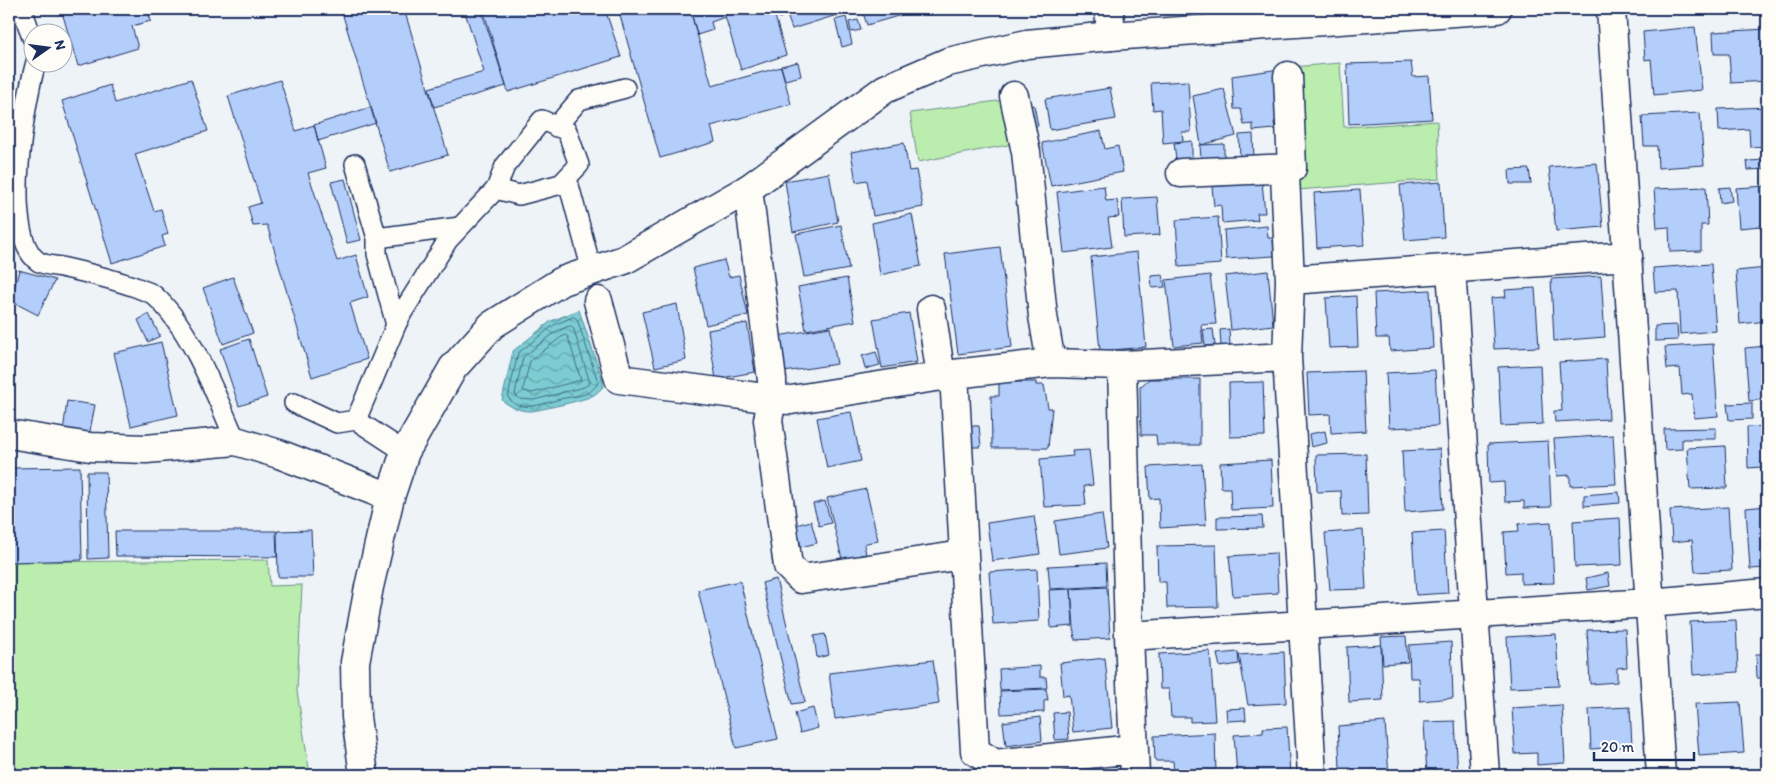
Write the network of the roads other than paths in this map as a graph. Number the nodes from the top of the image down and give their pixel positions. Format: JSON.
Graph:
{"nodes":[{"id":1,"x":22,"y":9,"type":"edge"},
{"id":2,"x":1109,"y":9,"type":"edge"},
{"id":3,"x":1497,"y":9,"type":"edge"},
{"id":4,"x":1611,"y":9,"type":"edge"},
{"id":5,"x":27,"y":22,"type":"edge"},
{"id":6,"x":1111,"y":36,"type":"junction"},
{"id":7,"x":34,"y":72,"type":"edge"},
{"id":8,"x":1288,"y":76,"type":"dead end"},
{"id":9,"x":625,"y":88,"type":"dead end"},
{"id":10,"x":1014,"y":96,"type":"dead end"},
{"id":11,"x":556,"y":127,"type":"junction"},
{"id":12,"x":356,"y":164,"type":"dead end"},
{"id":13,"x":1292,"y":168,"type":"junction"},
{"id":14,"x":1181,"y":173,"type":"dead end"},
{"id":15,"x":567,"y":178,"type":"junction"},
{"id":16,"x":496,"y":189,"type":"junction"},
{"id":17,"x":748,"y":189,"type":"junction"},
{"id":18,"x":460,"y":227,"type":"junction"},
{"id":19,"x":377,"y":238,"type":"junction"},
{"id":20,"x":1628,"y":256,"type":"junction"},
{"id":21,"x":1451,"y":269,"type":"junction"},
{"id":22,"x":592,"y":271,"type":"junction"},
{"id":23,"x":1290,"y":280,"type":"junction"},
{"id":24,"x":598,"y":301,"type":"dead end"},
{"id":25,"x":931,"y":309,"type":"dead end"},
{"id":26,"x":396,"y":325,"type":"junction"},
{"id":27,"x":1287,"y":357,"type":"junction"},
{"id":28,"x":1051,"y":363,"type":"junction"},
{"id":29,"x":1122,"y":365,"type":"junction"},
{"id":30,"x":947,"y":375,"type":"junction"},
{"id":31,"x":772,"y":399,"type":"junction"},
{"id":32,"x":294,"y":403,"type":"dead end"},
{"id":33,"x":356,"y":420,"type":"junction"},
{"id":34,"x":9,"y":434,"type":"edge"},
{"id":35,"x":236,"y":441,"type":"junction"},
{"id":36,"x":405,"y":452,"type":"junction"},
{"id":37,"x":390,"y":497,"type":"junction"},
{"id":38,"x":963,"y":555,"type":"junction"},
{"id":39,"x":1767,"y":594,"type":"edge"},
{"id":40,"x":1649,"y":603,"type":"junction"},
{"id":41,"x":1475,"y":614,"type":"junction"},
{"id":42,"x":1302,"y":626,"type":"junction"},
{"id":43,"x":1129,"y":636,"type":"junction"},
{"id":44,"x":1134,"y":762,"type":"edge"},
{"id":45,"x":364,"y":775,"type":"edge"},
{"id":46,"x":1312,"y":775,"type":"edge"},
{"id":47,"x":1485,"y":775,"type":"edge"},
{"id":48,"x":1661,"y":775,"type":"edge"}],
"edges":[{"from":1,"to":5,"type":"lane"},
{"from":2,"to":6,"type":"street"},
{"from":3,"to":6,"type":"street"},
{"from":4,"to":20,"type":"street"},
{"from":6,"to":17,"type":"street"},
{"from":7,"to":35,"type":"lane"},
{"from":8,"to":13,"type":"street"},
{"from":9,"to":11,"type":"lane"},
{"from":10,"to":28,"type":"street"},
{"from":11,"to":15,"type":"lane"},
{"from":11,"to":16,"type":"lane"},
{"from":12,"to":19,"type":"lane"},
{"from":13,"to":14,"type":"street"},
{"from":13,"to":23,"type":"street"},
{"from":15,"to":16,"type":"lane"},
{"from":15,"to":22,"type":"lane"},
{"from":16,"to":18,"type":"lane"},
{"from":17,"to":22,"type":"street"},
{"from":17,"to":31,"type":"street"},
{"from":18,"to":19,"type":"lane"},
{"from":18,"to":26,"type":"lane"},
{"from":19,"to":26,"type":"lane"},
{"from":20,"to":21,"type":"street"},
{"from":20,"to":40,"type":"street"},
{"from":21,"to":23,"type":"street"},
{"from":21,"to":41,"type":"street"},
{"from":22,"to":36,"type":"street"},
{"from":23,"to":27,"type":"street"},
{"from":24,"to":31,"type":"street"},
{"from":25,"to":30,"type":"street"},
{"from":26,"to":33,"type":"lane"},
{"from":27,"to":29,"type":"street"},
{"from":27,"to":42,"type":"street"},
{"from":28,"to":29,"type":"street"},
{"from":28,"to":30,"type":"street"},
{"from":29,"to":43,"type":"street"},
{"from":30,"to":31,"type":"street"},
{"from":30,"to":38,"type":"street"},
{"from":31,"to":38,"type":"street"},
{"from":32,"to":33,"type":"lane"},
{"from":33,"to":36,"type":"lane"},
{"from":34,"to":35,"type":"street"},
{"from":35,"to":37,"type":"street"},
{"from":36,"to":37,"type":"street"},
{"from":37,"to":45,"type":"street"},
{"from":38,"to":44,"type":"street"},
{"from":39,"to":40,"type":"street"},
{"from":40,"to":41,"type":"street"},
{"from":40,"to":48,"type":"street"},
{"from":41,"to":42,"type":"street"},
{"from":41,"to":47,"type":"street"},
{"from":42,"to":43,"type":"street"},
{"from":42,"to":46,"type":"street"},
{"from":43,"to":44,"type":"street"}]}
